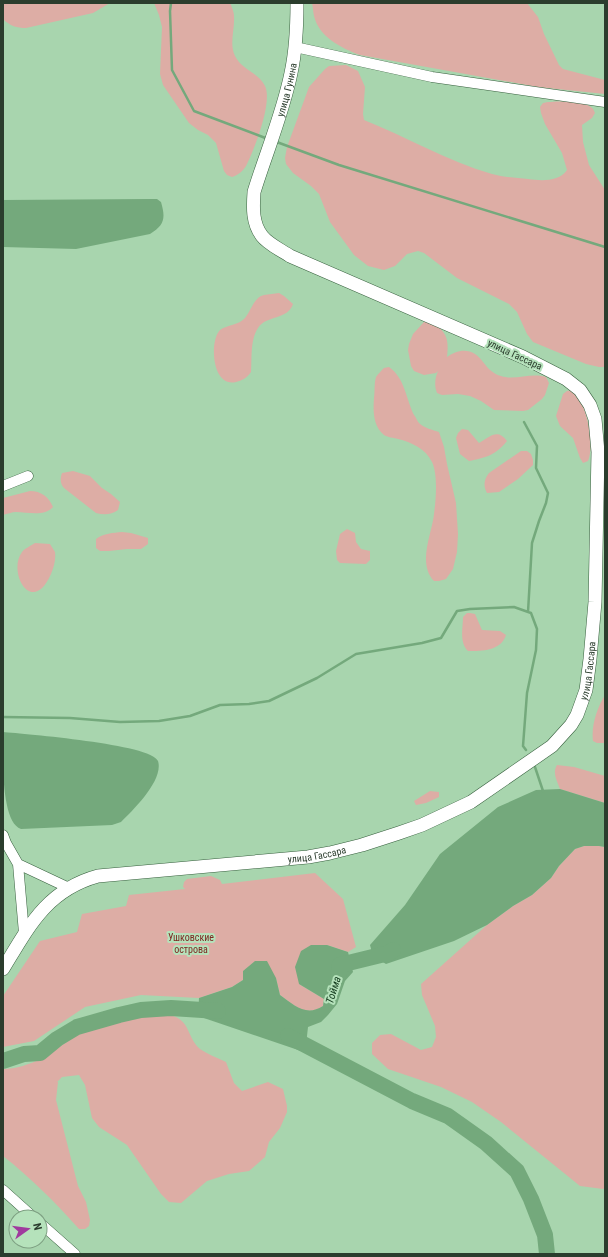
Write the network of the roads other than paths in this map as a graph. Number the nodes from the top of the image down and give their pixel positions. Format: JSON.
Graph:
{"nodes":[{"id":1,"x":297,"y":3,"type":"edge"},
{"id":2,"x":295,"y":47,"type":"junction"},
{"id":3,"x":605,"y":102,"type":"edge"},
{"id":4,"x":260,"y":173,"type":"joint"},
{"id":5,"x":28,"y":476,"type":"dead end"},
{"id":6,"x":3,"y":486,"type":"edge"},
{"id":7,"x":3,"y":834,"type":"edge"},
{"id":8,"x":18,"y":864,"type":"junction"},
{"id":9,"x":70,"y":888,"type":"junction"},
{"id":10,"x":24,"y":934,"type":"junction"},
{"id":11,"x":3,"y":968,"type":"edge"},
{"id":12,"x":3,"y":1190,"type":"edge"},
{"id":13,"x":24,"y":1209,"type":"edge"},
{"id":14,"x":48,"y":1230,"type":"edge"},
{"id":15,"x":75,"y":1254,"type":"edge"}],
"edges":[{"from":1,"to":2,"type":"main road","name":"улица Гунина"},
{"from":2,"to":3,"type":"street"},
{"from":2,"to":4,"type":"main road","name":"улица Гунина"},
{"from":4,"to":9,"type":"main road","name":"улица Гассара"},
{"from":5,"to":6,"type":"street"},
{"from":7,"to":8,"type":"street"},
{"from":8,"to":9,"type":"street"},
{"from":8,"to":10,"type":"street"},
{"from":9,"to":10,"type":"main road","name":"улица Гассара"},
{"from":10,"to":11,"type":"main road","name":"улица Гассара"},
{"from":12,"to":13,"type":"street"},
{"from":14,"to":15,"type":"street"}]}
